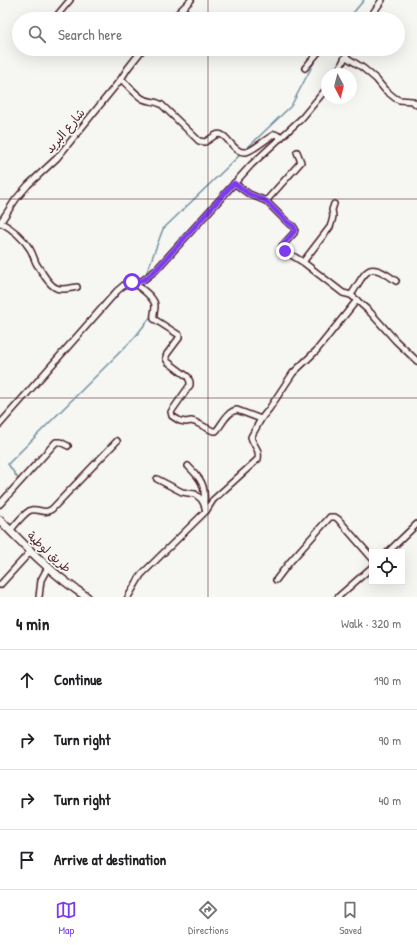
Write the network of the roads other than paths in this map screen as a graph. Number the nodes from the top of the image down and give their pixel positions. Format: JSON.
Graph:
{"nodes":[{"id":1,"x":70,"y":0,"type":"edge"},
{"id":2,"x":191,"y":0,"type":"edge"},
{"id":3,"x":382,"y":0,"type":"edge"},
{"id":4,"x":60,"y":12,"type":"edge"},
{"id":5,"x":179,"y":12,"type":"edge"},
{"id":6,"x":374,"y":12,"type":"edge"},
{"id":7,"x":137,"y":56,"type":"edge"},
{"id":8,"x":315,"y":56,"type":"edge"},
{"id":9,"x":346,"y":57,"type":"joint"},
{"id":10,"x":304,"y":68,"type":"dead end"},
{"id":11,"x":340,"y":68,"type":"edge"},
{"id":12,"x":121,"y":79,"type":"junction"},
{"id":13,"x":321,"y":95,"type":"edge"},
{"id":14,"x":417,"y":105,"type":"edge"},
{"id":15,"x":281,"y":138,"type":"junction"},
{"id":16,"x":297,"y":152,"type":"dead end"},
{"id":17,"x":234,"y":183,"type":"junction"},
{"id":18,"x":266,"y":201,"type":"junction"},
{"id":19,"x":334,"y":204,"type":"dead end"},
{"id":20,"x":0,"y":222,"type":"edge"},
{"id":21,"x":302,"y":262,"type":"junction"},
{"id":22,"x":396,"y":281,"type":"dead end"},
{"id":23,"x":132,"y":282,"type":"junction"},
{"id":24,"x":77,"y":287,"type":"dead end"},
{"id":25,"x":351,"y":295,"type":"junction"},
{"id":26,"x":357,"y":300,"type":"junction"},
{"id":27,"x":417,"y":361,"type":"edge"},
{"id":28,"x":261,"y":419,"type":"junction"},
{"id":29,"x":0,"y":424,"type":"edge"},
{"id":30,"x":116,"y":441,"type":"dead end"},
{"id":31,"x":68,"y":446,"type":"dead end"},
{"id":32,"x":188,"y":466,"type":"dead end"},
{"id":33,"x":157,"y":479,"type":"dead end"},
{"id":34,"x":0,"y":504,"type":"edge"},
{"id":35,"x":204,"y":504,"type":"junction"},
{"id":36,"x":206,"y":511,"type":"junction"},
{"id":37,"x":0,"y":520,"type":"edge"},
{"id":38,"x":417,"y":524,"type":"edge"},
{"id":39,"x":10,"y":531,"type":"junction"},
{"id":40,"x":391,"y":549,"type":"edge"},
{"id":41,"x":30,"y":552,"type":"junction"},
{"id":42,"x":369,"y":555,"type":"edge"},
{"id":43,"x":48,"y":567,"type":"junction"},
{"id":44,"x":369,"y":570,"type":"edge"},
{"id":45,"x":276,"y":580,"type":"dead end"},
{"id":46,"x":0,"y":585,"type":"edge"},
{"id":47,"x":39,"y":597,"type":"edge"},
{"id":48,"x":87,"y":597,"type":"edge"},
{"id":49,"x":128,"y":597,"type":"edge"},
{"id":50,"x":338,"y":597,"type":"edge"}],
"edges":[{"from":1,"to":4,"type":"street"},
{"from":2,"to":5,"type":"street"},
{"from":3,"to":6,"type":"street"},
{"from":7,"to":12,"type":"street","name":"شارع البريد"},
{"from":8,"to":10,"type":"street"},
{"from":9,"to":11,"type":"street"},
{"from":9,"to":14,"type":"street"},
{"from":12,"to":15,"type":"street"},
{"from":12,"to":20,"type":"street","name":"شارع البريد"},
{"from":13,"to":15,"type":"street"},
{"from":15,"to":17,"type":"street"},
{"from":16,"to":18,"type":"street"},
{"from":17,"to":18,"type":"street"},
{"from":17,"to":23,"type":"street"},
{"from":18,"to":21,"type":"street"},
{"from":19,"to":21,"type":"street"},
{"from":20,"to":24,"type":"street"},
{"from":21,"to":25,"type":"street"},
{"from":22,"to":25,"type":"street"},
{"from":23,"to":28,"type":"street"},
{"from":23,"to":29,"type":"street"},
{"from":25,"to":26,"type":"street"},
{"from":26,"to":27,"type":"street"},
{"from":26,"to":28,"type":"street"},
{"from":28,"to":36,"type":"street"},
{"from":30,"to":39,"type":"street"},
{"from":31,"to":34,"type":"street"},
{"from":32,"to":35,"type":"street"},
{"from":33,"to":35,"type":"street"},
{"from":35,"to":36,"type":"street"},
{"from":36,"to":49,"type":"street"},
{"from":37,"to":39,"type":"main road","name":"طريق لوطية"},
{"from":38,"to":40,"type":"street"},
{"from":39,"to":41,"type":"main road","name":"طريق لوطية"},
{"from":41,"to":43,"type":"main road","name":"طريق لوطية"},
{"from":41,"to":46,"type":"street"},
{"from":42,"to":45,"type":"street"},
{"from":43,"to":47,"type":"street"},
{"from":43,"to":48,"type":"main road","name":"طريق لوطية"},
{"from":44,"to":50,"type":"street"}]}
